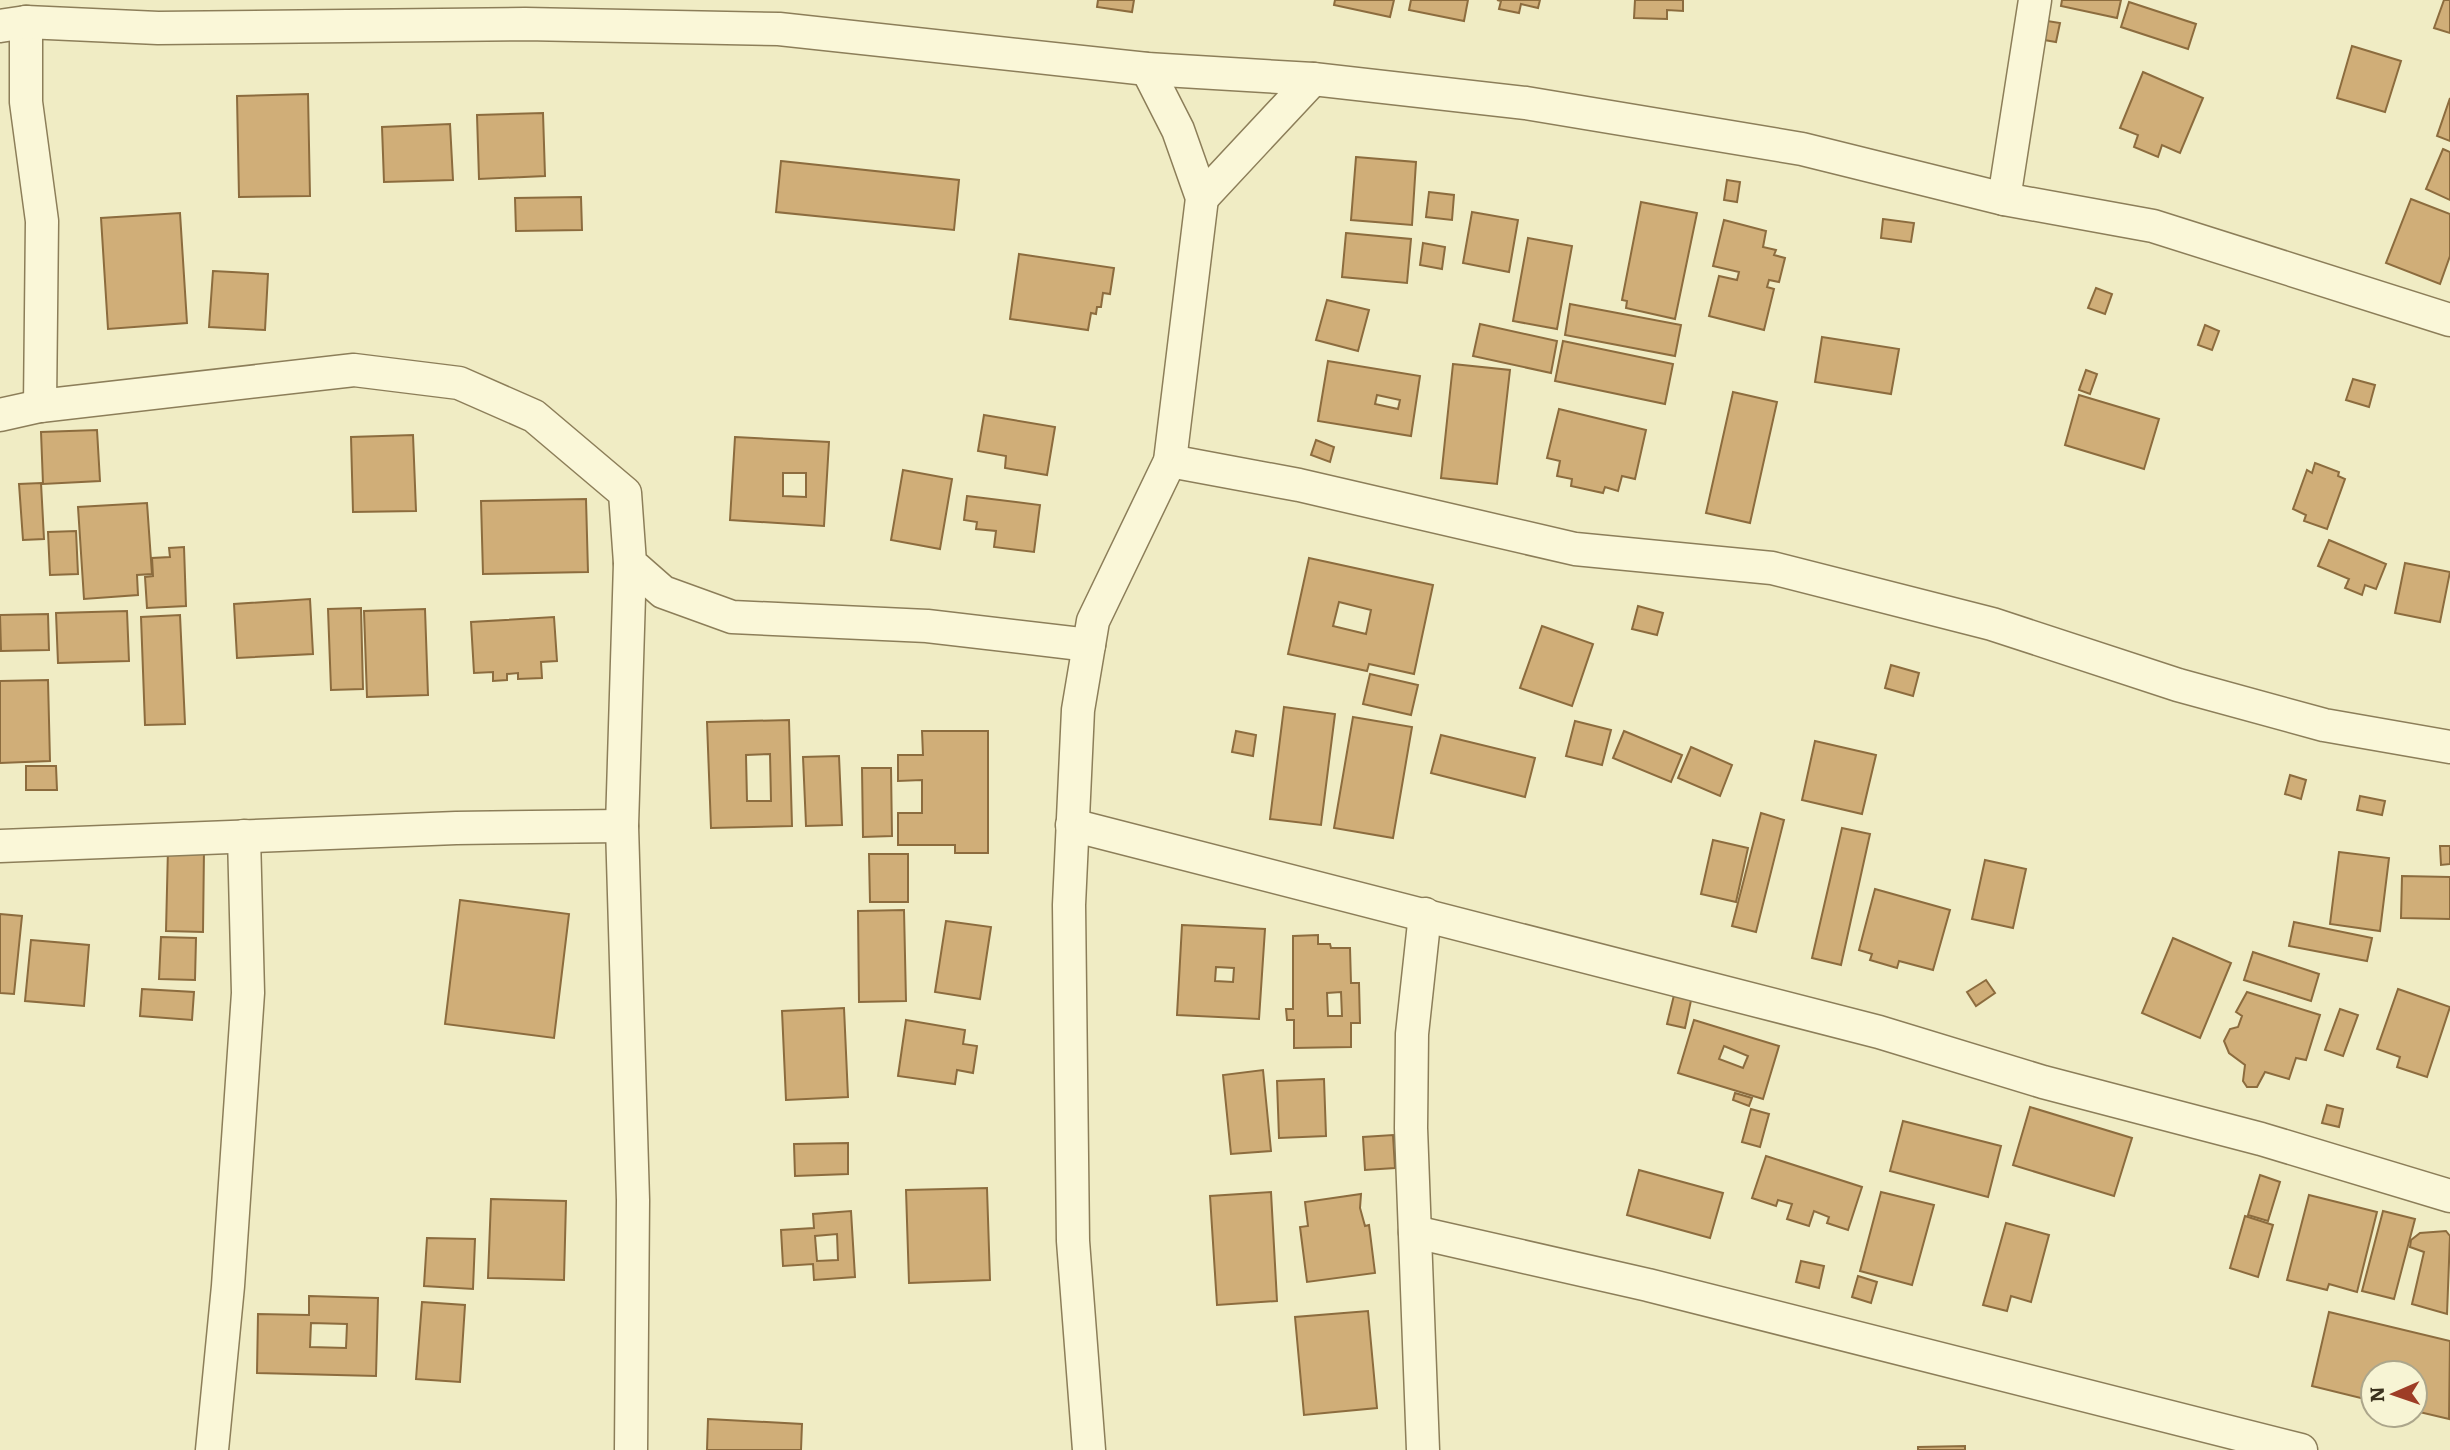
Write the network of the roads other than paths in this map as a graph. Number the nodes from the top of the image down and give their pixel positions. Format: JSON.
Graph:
{"nodes":[{"id":1,"x":2035,"y":0,"type":"edge"},
{"id":2,"x":13,"y":24,"type":"edge"},
{"id":3,"x":1147,"y":69,"type":"junction"},
{"id":4,"x":1313,"y":79,"type":"junction"},
{"id":5,"x":1202,"y":198,"type":"junction"},
{"id":6,"x":2004,"y":199,"type":"junction"},
{"id":7,"x":2450,"y":320,"type":"edge"},
{"id":8,"x":40,"y":406,"type":"junction"},
{"id":9,"x":0,"y":415,"type":"edge"},
{"id":10,"x":1170,"y":461,"type":"junction"},
{"id":11,"x":630,"y":563,"type":"junction"},
{"id":12,"x":1089,"y":645,"type":"junction"},
{"id":13,"x":2450,"y":747,"type":"edge"},
{"id":14,"x":1072,"y":825,"type":"junction"},
{"id":15,"x":622,"y":826,"type":"junction"},
{"id":16,"x":244,"y":836,"type":"junction"},
{"id":17,"x":0,"y":846,"type":"edge"},
{"id":18,"x":1425,"y":914,"type":"junction"},
{"id":19,"x":2450,"y":1196,"type":"edge"},
{"id":20,"x":1415,"y":1233,"type":"junction"},
{"id":21,"x":212,"y":1450,"type":"edge"},
{"id":22,"x":631,"y":1450,"type":"edge"},
{"id":23,"x":1089,"y":1450,"type":"edge"},
{"id":24,"x":1423,"y":1450,"type":"edge"},
{"id":25,"x":2301,"y":1450,"type":"edge"}],
"edges":[{"from":1,"to":6,"type":"street"},
{"from":2,"to":3,"type":"street"},
{"from":2,"to":8,"type":"street"},
{"from":3,"to":4,"type":"street"},
{"from":3,"to":5,"type":"street"},
{"from":4,"to":5,"type":"street"},
{"from":4,"to":6,"type":"street"},
{"from":5,"to":10,"type":"street"},
{"from":6,"to":7,"type":"street"},
{"from":8,"to":9,"type":"street"},
{"from":8,"to":11,"type":"street"},
{"from":10,"to":12,"type":"street"},
{"from":10,"to":13,"type":"street"},
{"from":11,"to":12,"type":"street"},
{"from":11,"to":15,"type":"street"},
{"from":12,"to":14,"type":"street"},
{"from":14,"to":18,"type":"street"},
{"from":14,"to":23,"type":"street"},
{"from":15,"to":16,"type":"street"},
{"from":15,"to":22,"type":"street"},
{"from":16,"to":17,"type":"street"},
{"from":16,"to":21,"type":"street"},
{"from":18,"to":19,"type":"street"},
{"from":18,"to":20,"type":"street"},
{"from":20,"to":24,"type":"street"},
{"from":20,"to":25,"type":"street"}]}
